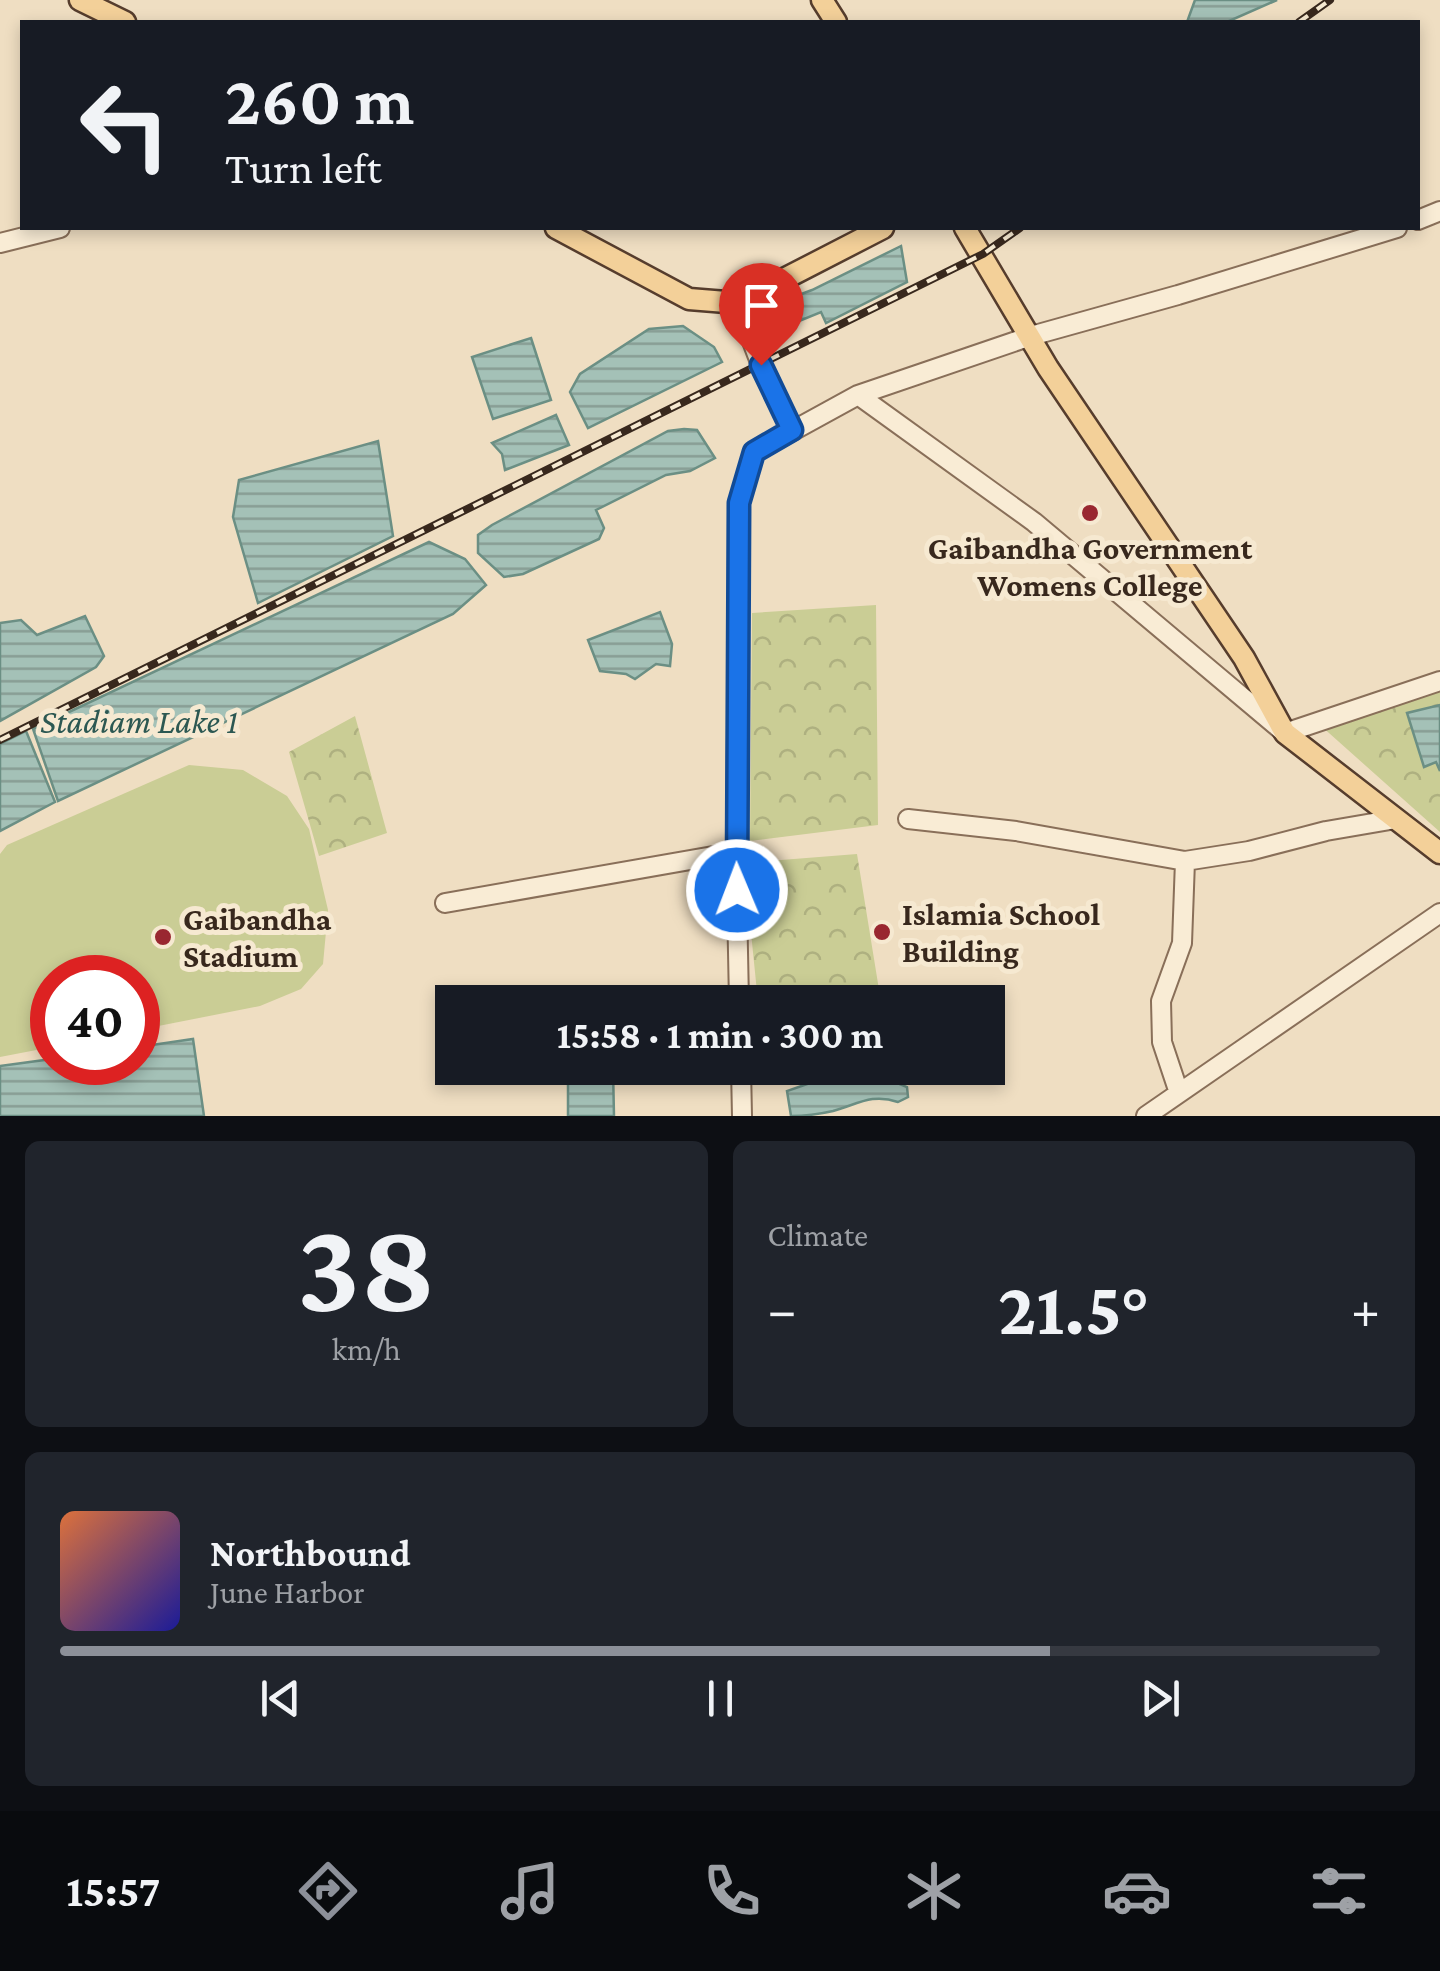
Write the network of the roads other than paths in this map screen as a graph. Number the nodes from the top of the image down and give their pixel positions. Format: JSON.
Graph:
{"nodes":[{"id":1,"x":80,"y":0,"type":"edge"},
{"id":2,"x":122,"y":20,"type":"edge"},
{"id":3,"x":52,"y":230,"type":"edge"},
{"id":4,"x":560,"y":230,"type":"edge"},
{"id":5,"x":879,"y":230,"type":"edge"},
{"id":6,"x":966,"y":230,"type":"edge"},
{"id":7,"x":1390,"y":230,"type":"edge"},
{"id":8,"x":0,"y":243,"type":"edge"},
{"id":9,"x":736,"y":299,"type":"junction"},
{"id":10,"x":1031,"y":336,"type":"junction"},
{"id":11,"x":858,"y":394,"type":"junction"},
{"id":12,"x":792,"y":430,"type":"junction"},
{"id":13,"x":1440,"y":681,"type":"edge"},
{"id":14,"x":1285,"y":733,"type":"junction"},
{"id":15,"x":1396,"y":818,"type":"junction"},
{"id":16,"x":908,"y":819,"type":"dead end"},
{"id":17,"x":736,"y":852,"type":"junction"},
{"id":18,"x":1440,"y":853,"type":"edge"},
{"id":19,"x":1185,"y":860,"type":"junction"},
{"id":20,"x":445,"y":903,"type":"dead end"},
{"id":21,"x":1440,"y":914,"type":"edge"},
{"id":22,"x":739,"y":985,"type":"edge"},
{"id":23,"x":741,"y":1085,"type":"edge"},
{"id":24,"x":1178,"y":1093,"type":"junction"},
{"id":25,"x":742,"y":1116,"type":"edge"},
{"id":26,"x":1146,"y":1116,"type":"edge"}],
"edges":[{"from":1,"to":2,"type":"main road"},
{"from":3,"to":8,"type":"street"},
{"from":4,"to":9,"type":"main road"},
{"from":5,"to":9,"type":"main road"},
{"from":6,"to":10,"type":"main road"},
{"from":7,"to":10,"type":"street"},
{"from":9,"to":12,"type":"street"},
{"from":10,"to":11,"type":"street"},
{"from":10,"to":14,"type":"main road"},
{"from":11,"to":12,"type":"street"},
{"from":11,"to":14,"type":"street"},
{"from":12,"to":17,"type":"street"},
{"from":13,"to":14,"type":"street"},
{"from":14,"to":15,"type":"main road"},
{"from":15,"to":18,"type":"main road"},
{"from":15,"to":19,"type":"street"},
{"from":16,"to":19,"type":"street"},
{"from":17,"to":20,"type":"street"},
{"from":17,"to":22,"type":"street"},
{"from":19,"to":24,"type":"street"},
{"from":21,"to":24,"type":"street"},
{"from":23,"to":25,"type":"street"},
{"from":24,"to":26,"type":"street"}]}
